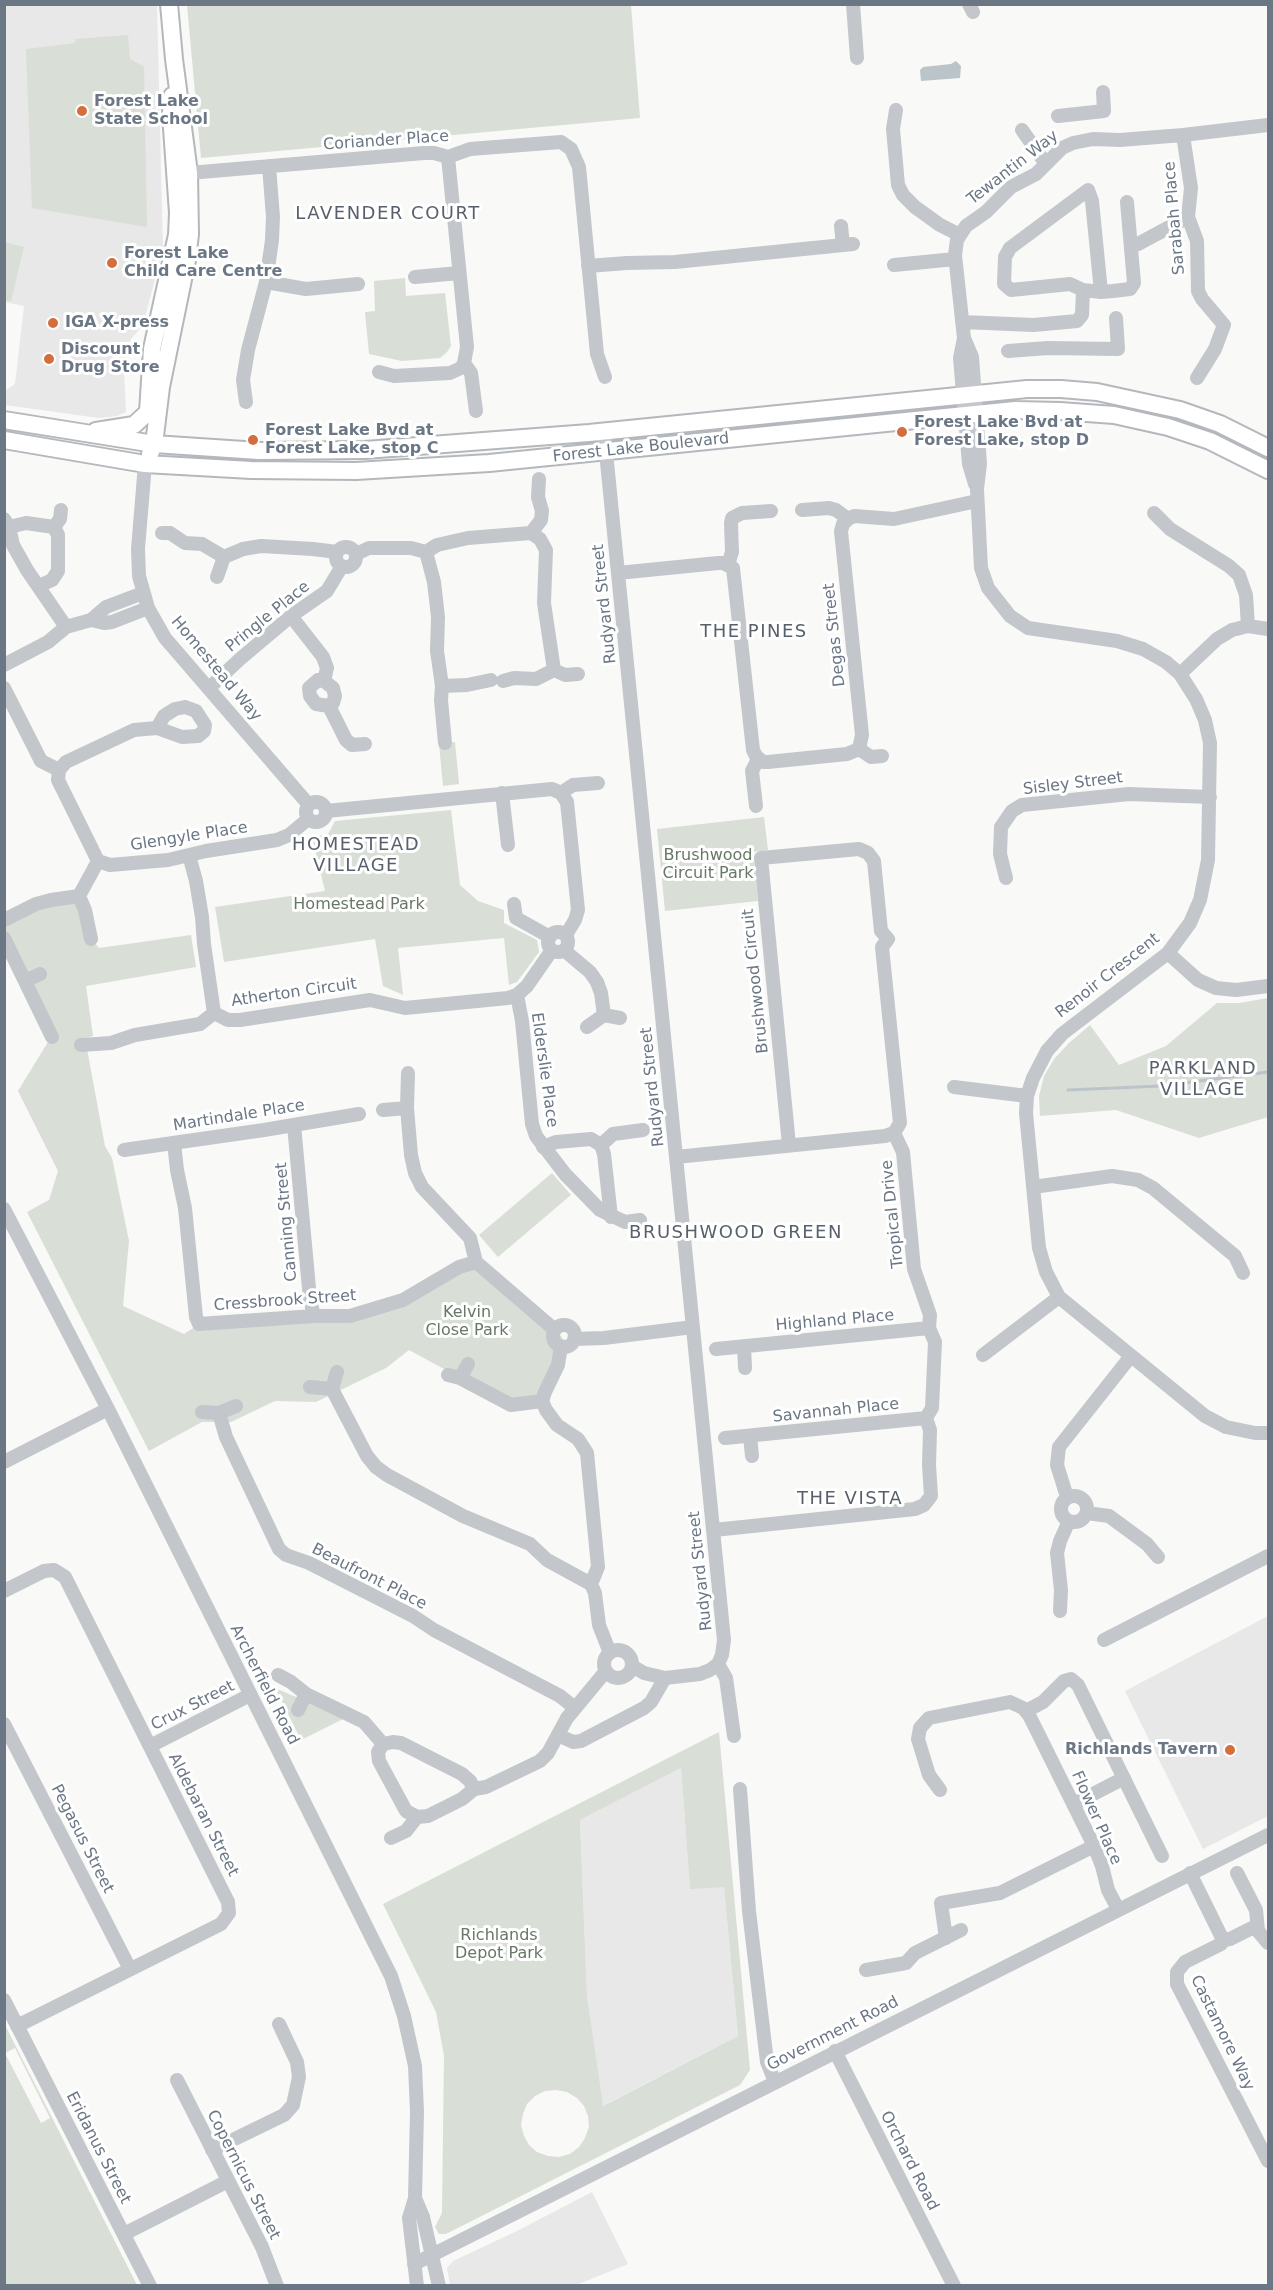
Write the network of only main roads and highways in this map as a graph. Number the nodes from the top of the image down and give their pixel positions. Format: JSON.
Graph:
{"nodes":[{"id":1,"x":169,"y":4,"type":"edge"},
{"id":2,"x":182,"y":174,"type":"junction"},
{"id":3,"x":161,"y":387,"type":"junction"},
{"id":4,"x":147,"y":413,"type":"junction"},
{"id":5,"x":4,"y":420,"type":"edge"},
{"id":6,"x":77,"y":434,"type":"junction"},
{"id":7,"x":4,"y":441,"type":"edge"},
{"id":8,"x":149,"y":444,"type":"junction"},
{"id":9,"x":177,"y":446,"type":"junction"},
{"id":10,"x":1269,"y":448,"type":"edge"},
{"id":11,"x":145,"y":464,"type":"junction"},
{"id":12,"x":1269,"y":470,"type":"edge"}],
"edges":[{"from":1,"to":2,"type":"main road"},
{"from":2,"to":3,"type":"main road"},
{"from":2,"to":4,"type":"main road"},
{"from":3,"to":8,"type":"main road"},
{"from":3,"to":9,"type":"main road"},
{"from":4,"to":6,"type":"main road"},
{"from":4,"to":8,"type":"main road"},
{"from":5,"to":6,"type":"main road","name":"Forest Lake Boulevard"},
{"from":6,"to":8,"type":"main road","name":"Forest Lake Boulevard"},
{"from":7,"to":11,"type":"main road","name":"Forest Lake Boulevard"},
{"from":8,"to":9,"type":"main road","name":"Forest Lake Boulevard"},
{"from":8,"to":11,"type":"main road"},
{"from":9,"to":10,"type":"main road","name":"Forest Lake Boulevard"},
{"from":11,"to":12,"type":"main road","name":"Forest Lake Boulevard"}]}
